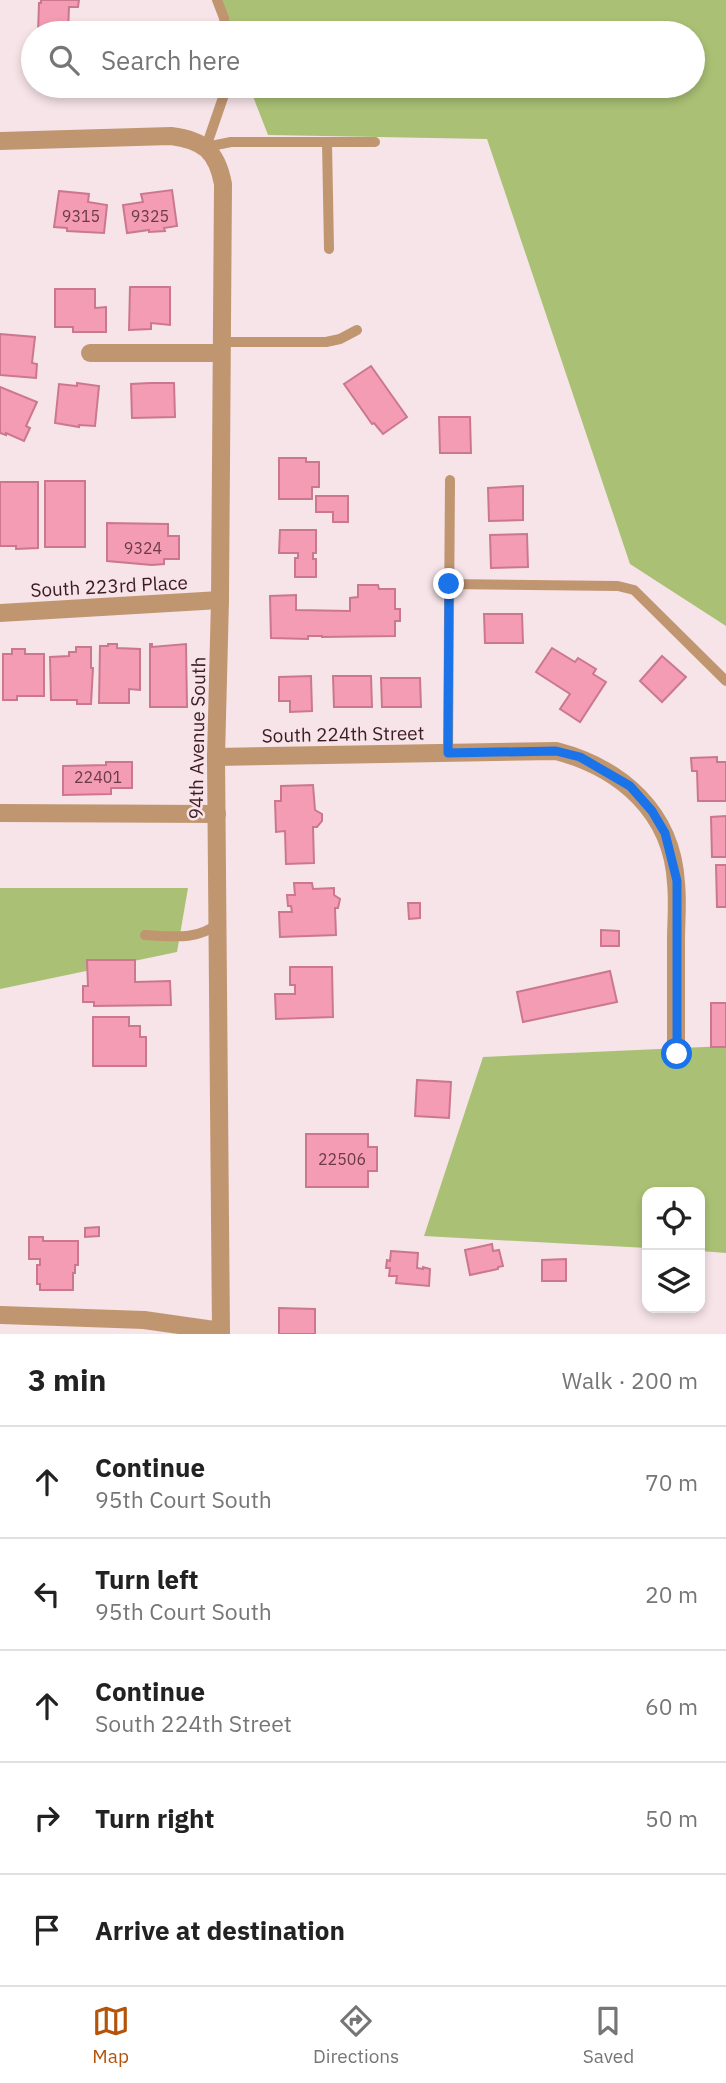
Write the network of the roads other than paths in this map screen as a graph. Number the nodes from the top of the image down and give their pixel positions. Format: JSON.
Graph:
{"nodes":[{"id":1,"x":217,"y":0,"type":"edge"},
{"id":2,"x":224,"y":21,"type":"edge"},
{"id":3,"x":223,"y":98,"type":"edge"},
{"id":4,"x":0,"y":141,"type":"edge"},
{"id":5,"x":327,"y":142,"type":"junction"},
{"id":6,"x":375,"y":142,"type":"dead end"},
{"id":7,"x":206,"y":147,"type":"junction"},
{"id":8,"x":329,"y":249,"type":"dead end"},
{"id":9,"x":357,"y":330,"type":"dead end"},
{"id":10,"x":221,"y":347,"type":"junction"},
{"id":11,"x":90,"y":353,"type":"dead end"},
{"id":12,"x":450,"y":480,"type":"dead end"},
{"id":13,"x":449,"y":584,"type":"junction"},
{"id":14,"x":220,"y":600,"type":"junction"},
{"id":15,"x":0,"y":613,"type":"edge"},
{"id":16,"x":726,"y":681,"type":"edge"},
{"id":17,"x":448,"y":753,"type":"junction"},
{"id":18,"x":216,"y":757,"type":"junction"},
{"id":19,"x":0,"y":813,"type":"edge"},
{"id":20,"x":216,"y":814,"type":"junction"},
{"id":21,"x":218,"y":924,"type":"junction"},
{"id":22,"x":145,"y":935,"type":"dead end"},
{"id":23,"x":677,"y":1054,"type":"dead end"},
{"id":24,"x":1,"y":1315,"type":"edge"},
{"id":25,"x":221,"y":1333,"type":"edge"}],
"edges":[{"from":1,"to":2,"type":"lane"},
{"from":3,"to":7,"type":"lane"},
{"from":4,"to":7,"type":"street"},
{"from":5,"to":6,"type":"lane"},
{"from":5,"to":7,"type":"lane"},
{"from":5,"to":8,"type":"lane"},
{"from":7,"to":10,"type":"street","name":"94th Avenue South"},
{"from":9,"to":10,"type":"lane"},
{"from":10,"to":11,"type":"street"},
{"from":10,"to":14,"type":"street","name":"94th Avenue South"},
{"from":12,"to":13,"type":"lane"},
{"from":13,"to":16,"type":"lane"},
{"from":13,"to":17,"type":"lane"},
{"from":14,"to":15,"type":"street","name":"South 223rd Place"},
{"from":14,"to":18,"type":"street","name":"94th Avenue South"},
{"from":17,"to":18,"type":"street","name":"South 224th Street"},
{"from":17,"to":23,"type":"street","name":"South 224th Street"},
{"from":18,"to":20,"type":"street","name":"94th Avenue South"},
{"from":19,"to":20,"type":"street"},
{"from":20,"to":21,"type":"street","name":"94th Avenue South"},
{"from":21,"to":22,"type":"lane"},
{"from":21,"to":25,"type":"street","name":"94th Avenue South"},
{"from":24,"to":25,"type":"street"}]}
